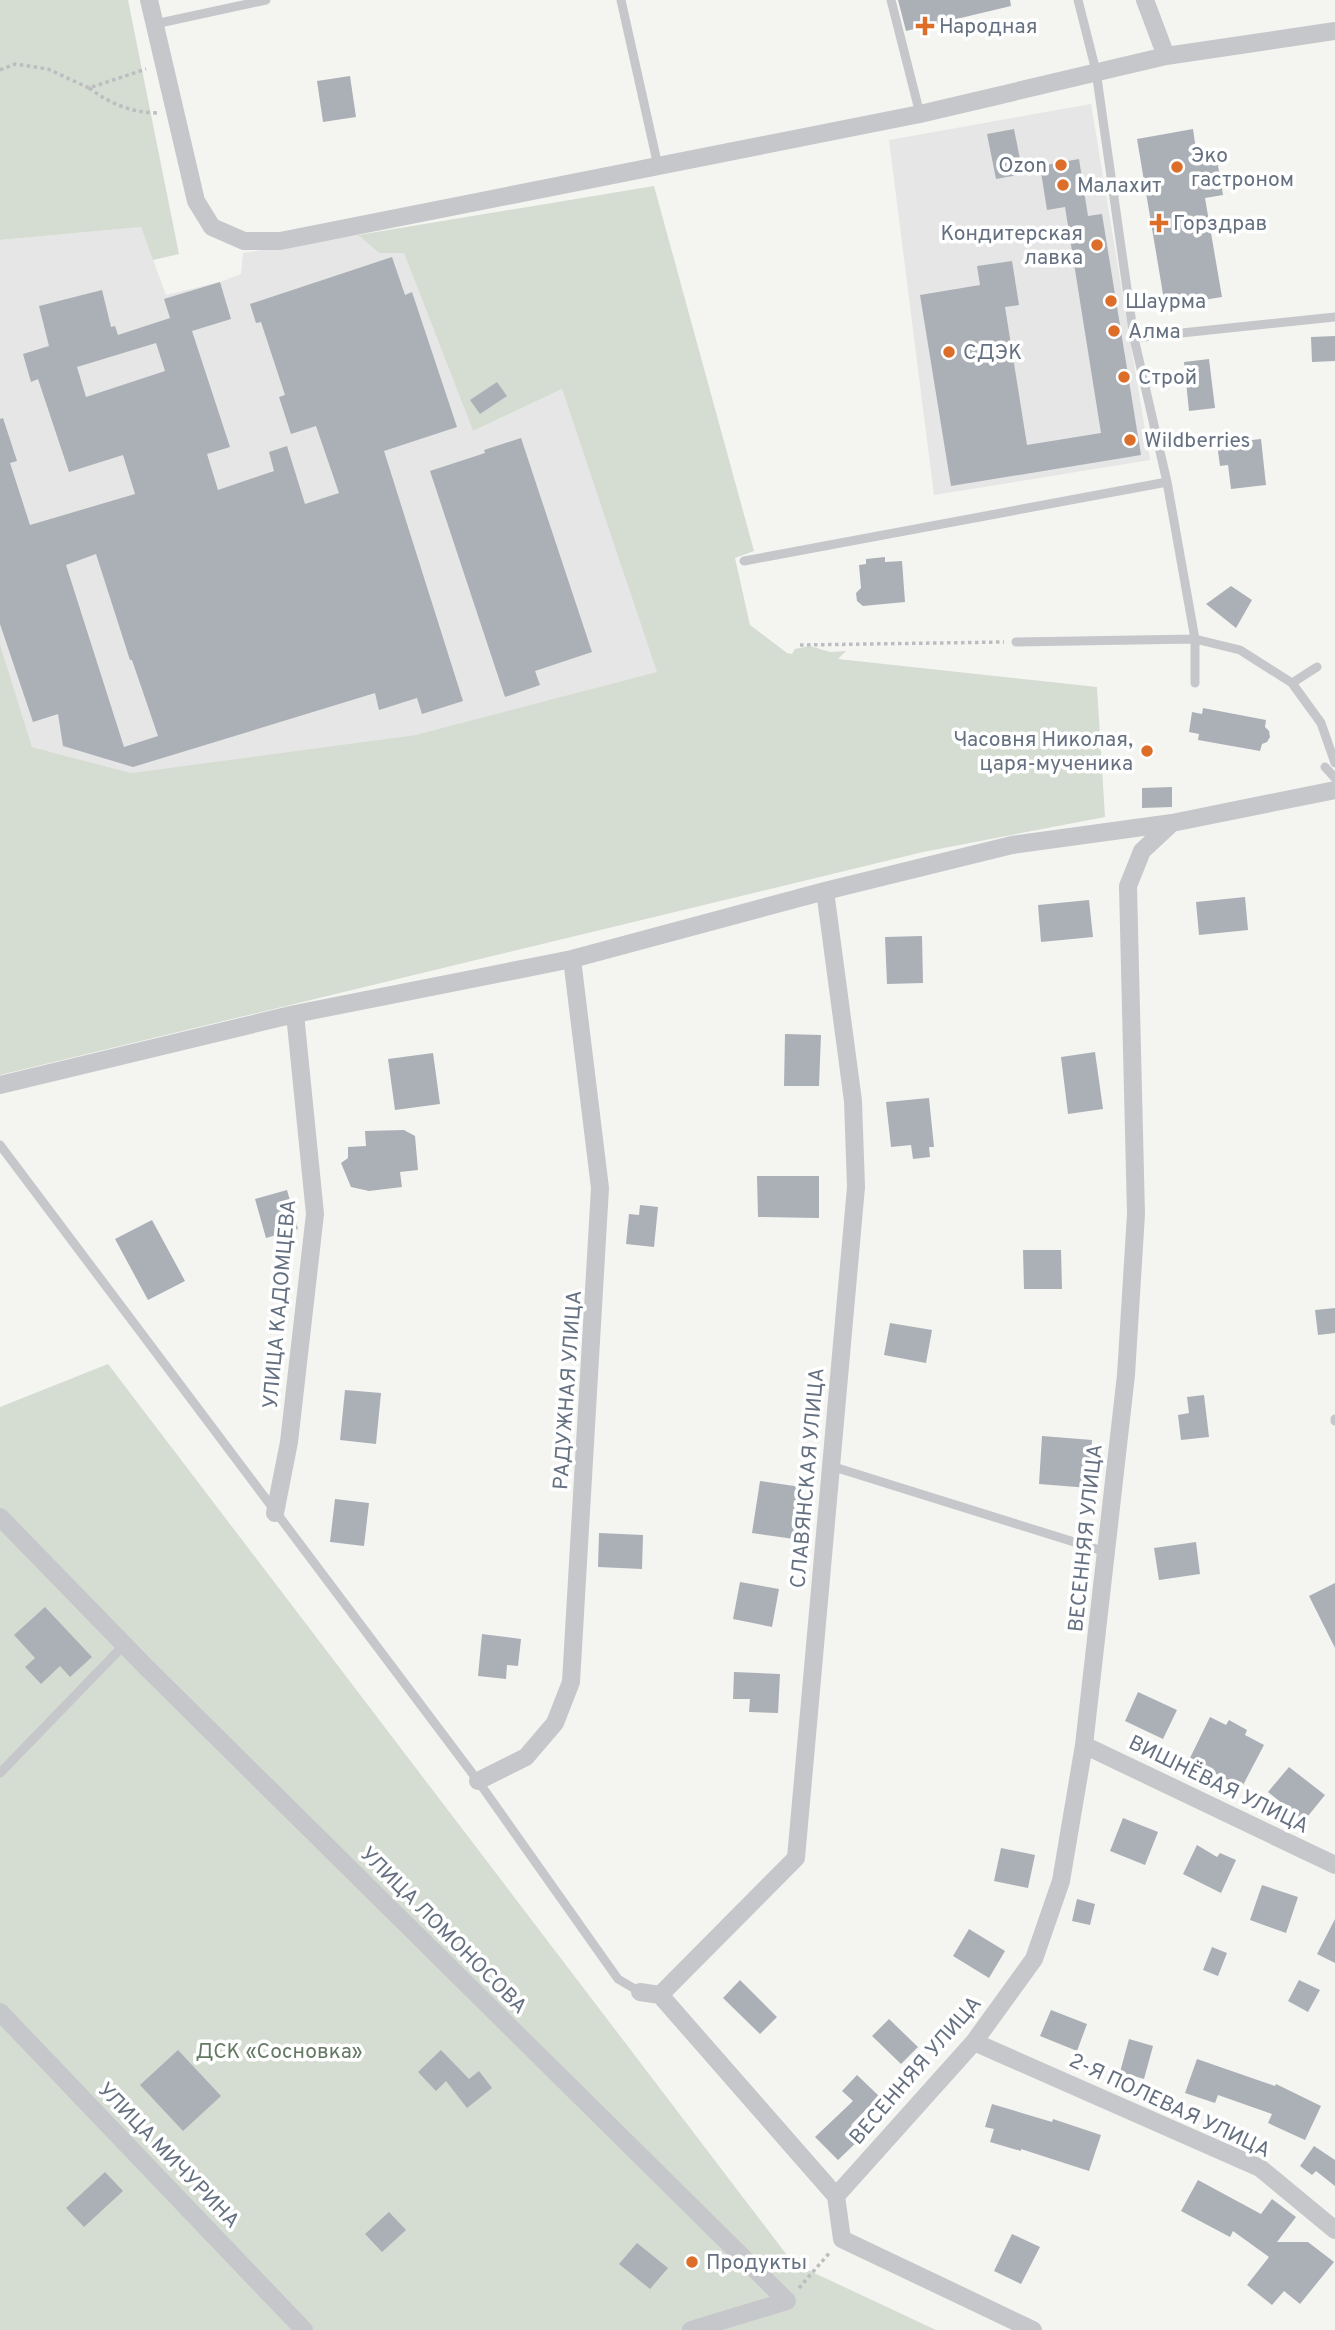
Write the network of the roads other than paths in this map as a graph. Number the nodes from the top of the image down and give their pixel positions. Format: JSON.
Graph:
{"nodes":[{"id":1,"x":149,"y":0,"type":"edge"},
{"id":2,"x":266,"y":0,"type":"edge"},
{"id":3,"x":621,"y":0,"type":"edge"},
{"id":4,"x":891,"y":0,"type":"edge"},
{"id":5,"x":1078,"y":0,"type":"edge"},
{"id":6,"x":1145,"y":0,"type":"edge"},
{"id":7,"x":155,"y":24,"type":"junction"},
{"id":8,"x":1335,"y":31,"type":"edge"},
{"id":9,"x":1166,"y":56,"type":"junction"},
{"id":10,"x":1096,"y":71,"type":"junction"},
{"id":11,"x":920,"y":114,"type":"junction"},
{"id":12,"x":658,"y":166,"type":"junction"},
{"id":13,"x":1335,"y":317,"type":"edge"},
{"id":14,"x":1134,"y":338,"type":"junction"},
{"id":15,"x":1167,"y":482,"type":"junction"},
{"id":16,"x":744,"y":561,"type":"dead end"},
{"id":17,"x":1195,"y":639,"type":"junction"},
{"id":18,"x":1016,"y":642,"type":"road end"},
{"id":19,"x":1317,"y":667,"type":"dead end"},
{"id":20,"x":1195,"y":683,"type":"dead end"},
{"id":21,"x":1292,"y":683,"type":"junction"},
{"id":22,"x":1335,"y":763,"type":"edge"},
{"id":23,"x":1325,"y":767,"type":"dead end"},
{"id":24,"x":1335,"y":778,"type":"edge"},
{"id":25,"x":1335,"y":790,"type":"edge"},
{"id":26,"x":1172,"y":823,"type":"junction"},
{"id":27,"x":825,"y":891,"type":"junction"},
{"id":28,"x":572,"y":959,"type":"junction"},
{"id":29,"x":295,"y":1014,"type":"junction"},
{"id":30,"x":0,"y":1085,"type":"edge"},
{"id":31,"x":0,"y":1145,"type":"edge"},
{"id":32,"x":831,"y":1466,"type":"junction"},
{"id":33,"x":275,"y":1513,"type":"junction"},
{"id":34,"x":0,"y":1517,"type":"edge"},
{"id":35,"x":1106,"y":1552,"type":"junction"},
{"id":36,"x":124,"y":1645,"type":"junction"},
{"id":37,"x":1084,"y":1745,"type":"junction"},
{"id":38,"x":0,"y":1773,"type":"edge"},
{"id":39,"x":478,"y":1781,"type":"junction"},
{"id":40,"x":1335,"y":1865,"type":"edge"},
{"id":41,"x":640,"y":1992,"type":"joint"},
{"id":42,"x":660,"y":1995,"type":"junction"},
{"id":43,"x":0,"y":2012,"type":"edge"},
{"id":44,"x":975,"y":2042,"type":"junction"},
{"id":45,"x":836,"y":2196,"type":"junction"},
{"id":46,"x":1335,"y":2230,"type":"edge"},
{"id":47,"x":304,"y":2330,"type":"edge"},
{"id":48,"x":691,"y":2330,"type":"edge"},
{"id":49,"x":1033,"y":2330,"type":"edge"}],
"edges":[{"from":1,"to":7,"type":"street"},
{"from":2,"to":7,"type":"lane"},
{"from":3,"to":12,"type":"lane"},
{"from":4,"to":11,"type":"lane"},
{"from":5,"to":10,"type":"lane"},
{"from":6,"to":9,"type":"street"},
{"from":7,"to":12,"type":"street"},
{"from":8,"to":9,"type":"street"},
{"from":9,"to":10,"type":"street"},
{"from":10,"to":11,"type":"street"},
{"from":10,"to":14,"type":"lane"},
{"from":11,"to":12,"type":"street"},
{"from":13,"to":14,"type":"lane"},
{"from":14,"to":15,"type":"lane"},
{"from":15,"to":16,"type":"lane"},
{"from":15,"to":17,"type":"lane"},
{"from":17,"to":18,"type":"lane"},
{"from":17,"to":20,"type":"lane"},
{"from":17,"to":21,"type":"lane"},
{"from":19,"to":21,"type":"lane"},
{"from":21,"to":22,"type":"lane"},
{"from":23,"to":24,"type":"lane"},
{"from":25,"to":26,"type":"street"},
{"from":26,"to":27,"type":"street"},
{"from":26,"to":35,"type":"street","name":"ВЕСЕННЯЯ УЛИЦА"},
{"from":27,"to":28,"type":"street"},
{"from":27,"to":32,"type":"street","name":"СЛАВЯНСКАЯ УЛИЦА"},
{"from":28,"to":29,"type":"street"},
{"from":28,"to":39,"type":"street","name":"РАДУЖНАЯ УЛИЦА"},
{"from":29,"to":30,"type":"street"},
{"from":29,"to":33,"type":"street","name":"УЛИЦА КАДОМЦЕВА"},
{"from":31,"to":33,"type":"lane"},
{"from":32,"to":35,"type":"lane"},
{"from":32,"to":42,"type":"street","name":"СЛАВЯНСКАЯ УЛИЦА"},
{"from":33,"to":39,"type":"lane"},
{"from":34,"to":36,"type":"street","name":"УЛИЦА ЛОМОНОСОВА"},
{"from":35,"to":37,"type":"street","name":"ВЕСЕННЯЯ УЛИЦА"},
{"from":36,"to":38,"type":"lane"},
{"from":36,"to":48,"type":"street","name":"УЛИЦА ЛОМОНОСОВА"},
{"from":37,"to":40,"type":"street","name":"ВИШНЁВАЯ УЛИЦА"},
{"from":37,"to":44,"type":"street","name":"ВЕСЕННЯЯ УЛИЦА"},
{"from":39,"to":41,"type":"lane"},
{"from":41,"to":42,"type":"street"},
{"from":42,"to":45,"type":"street"},
{"from":43,"to":47,"type":"street","name":"УЛИЦА МИЧУРИНА"},
{"from":44,"to":45,"type":"street","name":"ВЕСЕННЯЯ УЛИЦА"},
{"from":44,"to":46,"type":"street","name":"2-Я ПОЛЕВАЯ УЛИЦА"},
{"from":45,"to":49,"type":"street"}]}
